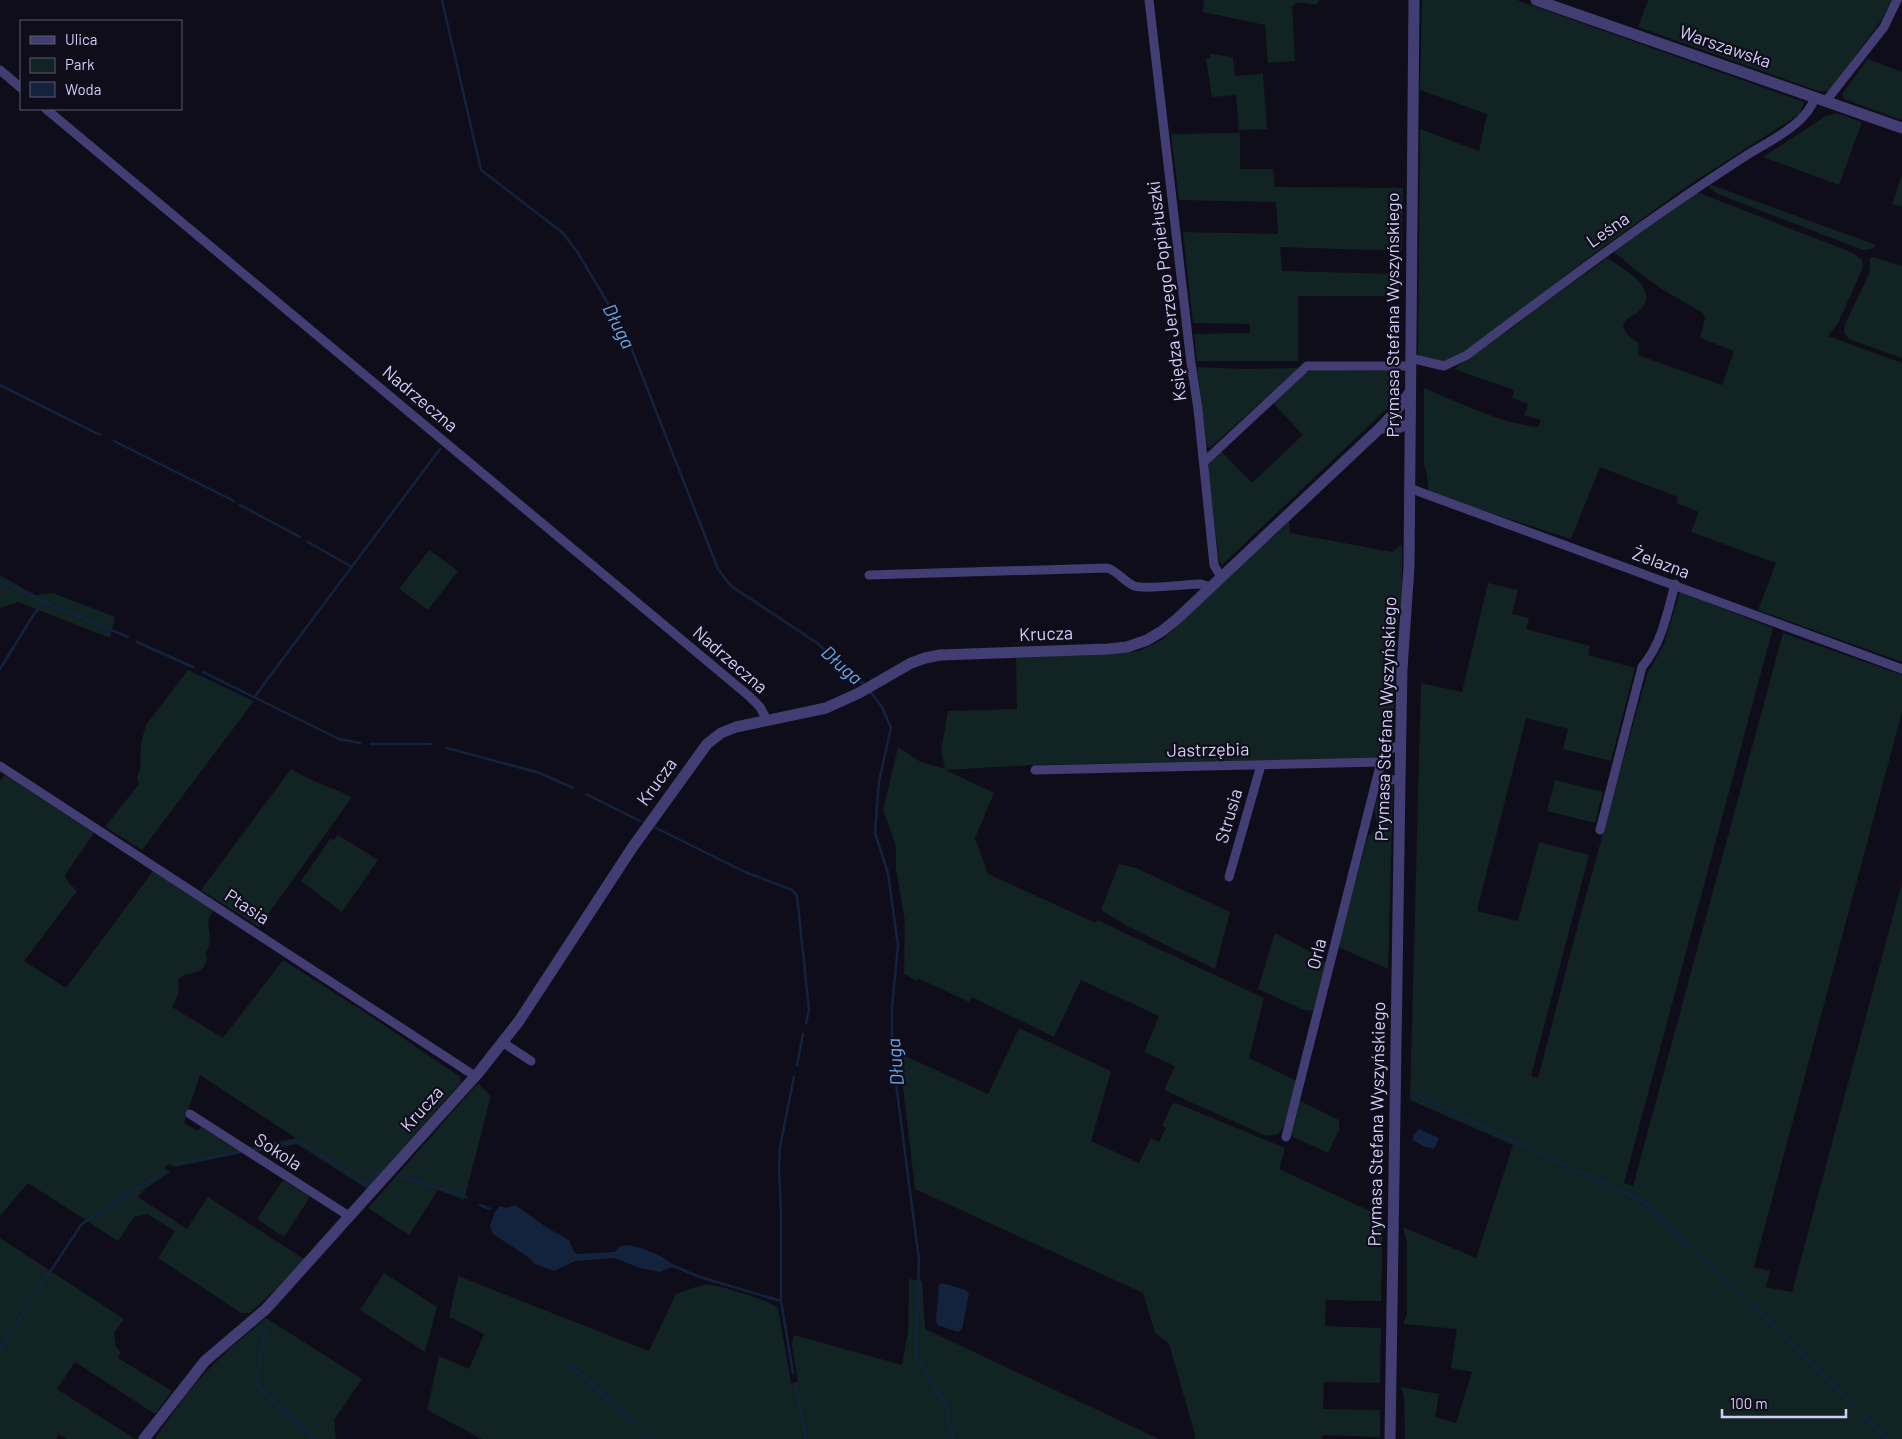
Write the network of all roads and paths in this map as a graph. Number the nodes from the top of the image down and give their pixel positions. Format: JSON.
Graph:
{"nodes":[{"id":1,"x":1149,"y":0,"type":"edge"},
{"id":2,"x":1414,"y":0,"type":"edge"},
{"id":3,"x":1897,"y":0,"type":"edge"},
{"id":4,"x":1541,"y":1,"type":"edge"},
{"id":5,"x":0,"y":70,"type":"edge"},
{"id":6,"x":20,"y":87,"type":"edge"},
{"id":7,"x":1815,"y":97,"type":"junction"},
{"id":8,"x":1826,"y":101,"type":"junction"},
{"id":9,"x":47,"y":110,"type":"edge"},
{"id":10,"x":1902,"y":128,"type":"edge"},
{"id":11,"x":1410,"y":362,"type":"junction"},
{"id":12,"x":1410,"y":392,"type":"junction"},
{"id":13,"x":1388,"y":418,"type":"junction"},
{"id":14,"x":1410,"y":423,"type":"junction"},
{"id":15,"x":1380,"y":428,"type":"junction"},
{"id":16,"x":1204,"y":462,"type":"junction"},
{"id":17,"x":1409,"y":488,"type":"junction"},
{"id":18,"x":869,"y":575,"type":"dead end"},
{"id":19,"x":1220,"y":577,"type":"junction"},
{"id":20,"x":1675,"y":584,"type":"junction"},
{"id":21,"x":1210,"y":587,"type":"junction"},
{"id":22,"x":1902,"y":668,"type":"edge"},
{"id":23,"x":767,"y":720,"type":"junction"},
{"id":24,"x":1400,"y":744,"type":"junction"},
{"id":25,"x":1381,"y":762,"type":"junction"},
{"id":26,"x":1261,"y":765,"type":"junction"},
{"id":27,"x":0,"y":766,"type":"edge"},
{"id":28,"x":1035,"y":770,"type":"dead end"},
{"id":29,"x":1377,"y":779,"type":"junction"},
{"id":30,"x":1400,"y":780,"type":"junction"},
{"id":31,"x":1600,"y":830,"type":"dead end"},
{"id":32,"x":1229,"y":877,"type":"dead end"},
{"id":33,"x":502,"y":1042,"type":"junction"},
{"id":34,"x":531,"y":1062,"type":"dead end"},
{"id":35,"x":474,"y":1076,"type":"junction"},
{"id":36,"x":190,"y":1114,"type":"dead end"},
{"id":37,"x":1286,"y":1136,"type":"dead end"},
{"id":38,"x":349,"y":1216,"type":"junction"},
{"id":39,"x":144,"y":1439,"type":"edge"},
{"id":40,"x":1390,"y":1439,"type":"edge"}],
"edges":[{"from":1,"to":16,"type":"street","name":"Księdza Jerzego Popiełuszki"},
{"from":2,"to":11,"type":"street","name":"Prymasa Stefana Wyszyńskiego"},
{"from":3,"to":8,"type":"street"},
{"from":4,"to":7,"type":"street","name":"Warszawska"},
{"from":5,"to":6,"type":"street"},
{"from":7,"to":8,"type":"street","name":"Warszawska"},
{"from":7,"to":11,"type":"street","name":"Leśna"},
{"from":8,"to":10,"type":"street","name":"Warszawska"},
{"from":9,"to":23,"type":"street","name":"Nadrzeczna"},
{"from":11,"to":12,"type":"street","name":"Prymasa Stefana Wyszyńskiego"},
{"from":11,"to":16,"type":"street","name":"Leśna"},
{"from":12,"to":13,"type":"street","name":"Krucza"},
{"from":12,"to":14,"type":"street","name":"Prymasa Stefana Wyszyńskiego"},
{"from":13,"to":14,"type":"street"},
{"from":13,"to":15,"type":"street","name":"Krucza"},
{"from":14,"to":15,"type":"street"},
{"from":14,"to":17,"type":"street","name":"Prymasa Stefana Wyszyńskiego"},
{"from":15,"to":19,"type":"street","name":"Krucza"},
{"from":16,"to":19,"type":"street","name":"Księdza Jerzego Popiełuszki"},
{"from":17,"to":20,"type":"street","name":"Żelazna"},
{"from":17,"to":24,"type":"street","name":"Prymasa Stefana Wyszyńskiego"},
{"from":18,"to":21,"type":"street"},
{"from":19,"to":21,"type":"street","name":"Krucza"},
{"from":20,"to":22,"type":"street","name":"Żelazna"},
{"from":20,"to":31,"type":"street"},
{"from":21,"to":23,"type":"street","name":"Krucza"},
{"from":23,"to":33,"type":"street","name":"Krucza"},
{"from":24,"to":25,"type":"street"},
{"from":24,"to":30,"type":"street","name":"Prymasa Stefana Wyszyńskiego"},
{"from":25,"to":26,"type":"street","name":"Jastrzębia"},
{"from":25,"to":29,"type":"street","name":"Orla"},
{"from":26,"to":28,"type":"street","name":"Jastrzębia"},
{"from":26,"to":32,"type":"street","name":"Strusia"},
{"from":27,"to":35,"type":"street","name":"Ptasia"},
{"from":29,"to":30,"type":"street"},
{"from":29,"to":37,"type":"street","name":"Orla"},
{"from":30,"to":40,"type":"street","name":"Prymasa Stefana Wyszyńskiego"},
{"from":33,"to":34,"type":"street"},
{"from":33,"to":35,"type":"street","name":"Krucza"},
{"from":35,"to":38,"type":"street","name":"Krucza"},
{"from":36,"to":38,"type":"street","name":"Sokola"},
{"from":38,"to":39,"type":"street","name":"Krucza"}]}
